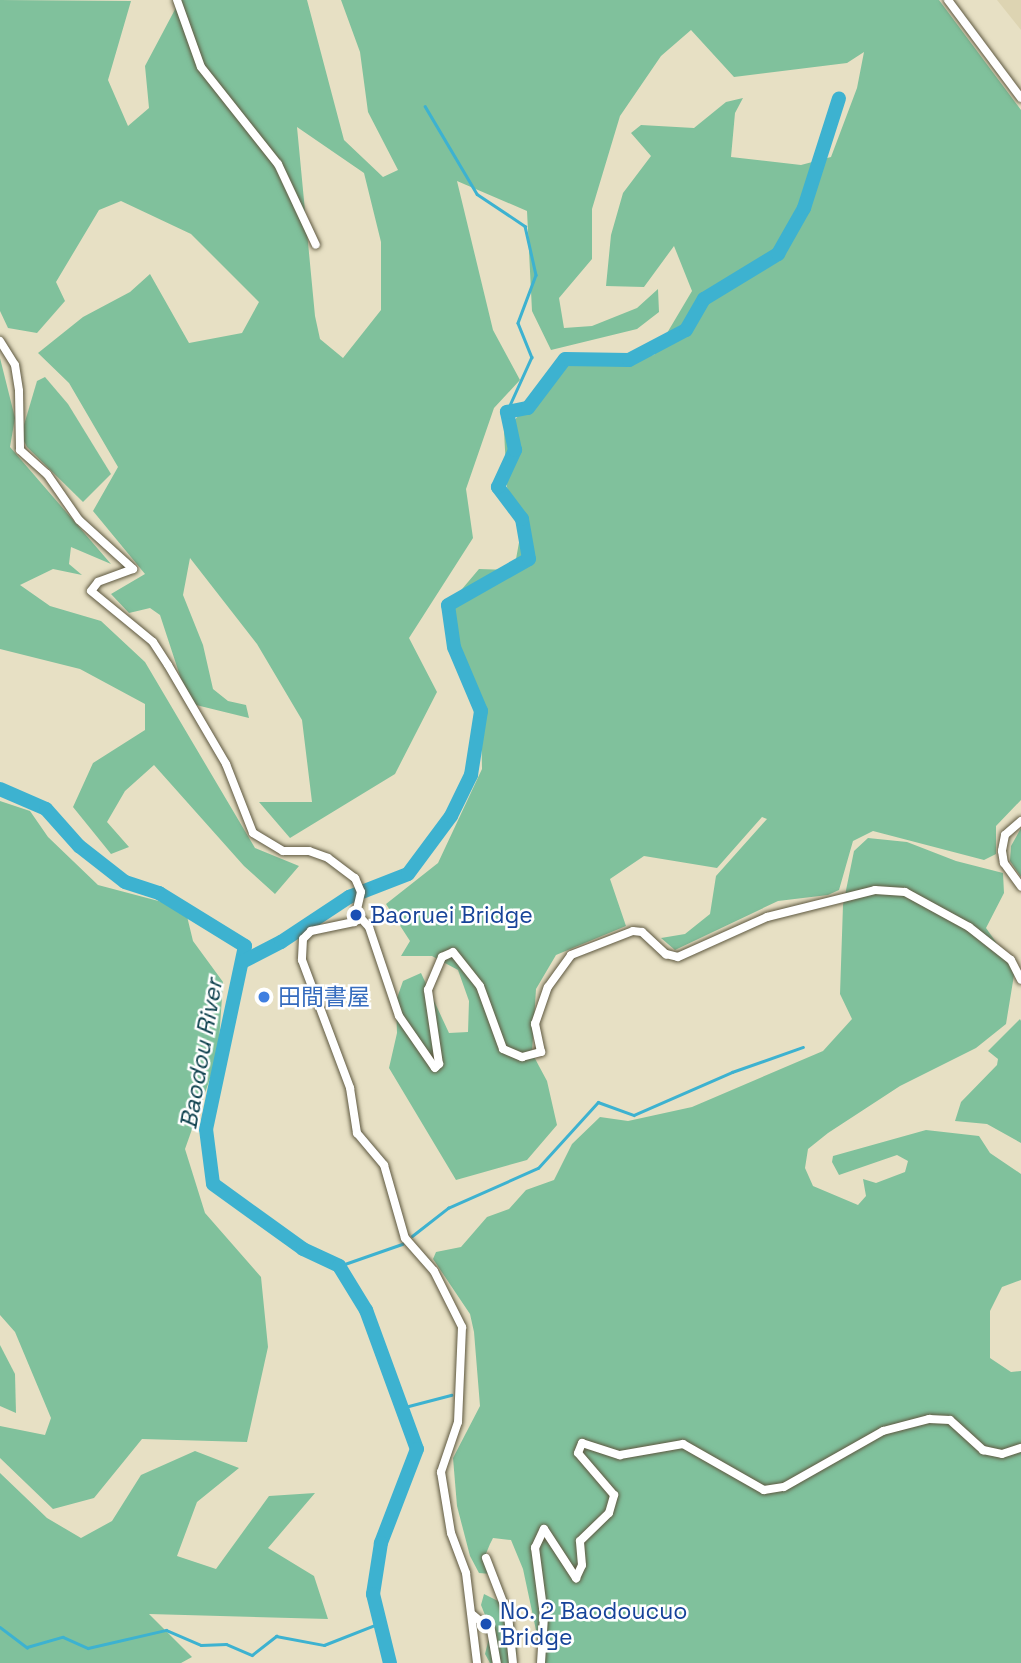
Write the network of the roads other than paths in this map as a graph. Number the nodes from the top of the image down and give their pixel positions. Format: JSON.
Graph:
{"nodes":[{"id":1,"x":177,"y":0,"type":"edge"},
{"id":2,"x":948,"y":0,"type":"edge"},
{"id":3,"x":1021,"y":98,"type":"edge"},
{"id":4,"x":316,"y":245,"type":"dead end"},
{"id":5,"x":0,"y":341,"type":"edge"},
{"id":6,"x":1021,"y":821,"type":"edge"},
{"id":7,"x":1021,"y":886,"type":"edge"},
{"id":8,"x":359,"y":916,"type":"junction"},
{"id":9,"x":1021,"y":980,"type":"edge"},
{"id":10,"x":1021,"y":1448,"type":"edge"},
{"id":11,"x":486,"y":1558,"type":"dead end"},
{"id":12,"x":473,"y":1615,"type":"junction"},
{"id":13,"x":477,"y":1663,"type":"edge"},
{"id":14,"x":497,"y":1663,"type":"edge"},
{"id":15,"x":513,"y":1663,"type":"edge"},
{"id":16,"x":541,"y":1663,"type":"edge"}],
"edges":[{"from":1,"to":4,"type":"street"},
{"from":2,"to":3,"type":"street"},
{"from":5,"to":8,"type":"street"},
{"from":6,"to":7,"type":"street"},
{"from":8,"to":9,"type":"street"},
{"from":8,"to":12,"type":"street"},
{"from":10,"to":16,"type":"street"},
{"from":11,"to":15,"type":"street"},
{"from":12,"to":13,"type":"street"},
{"from":12,"to":14,"type":"street"}]}
